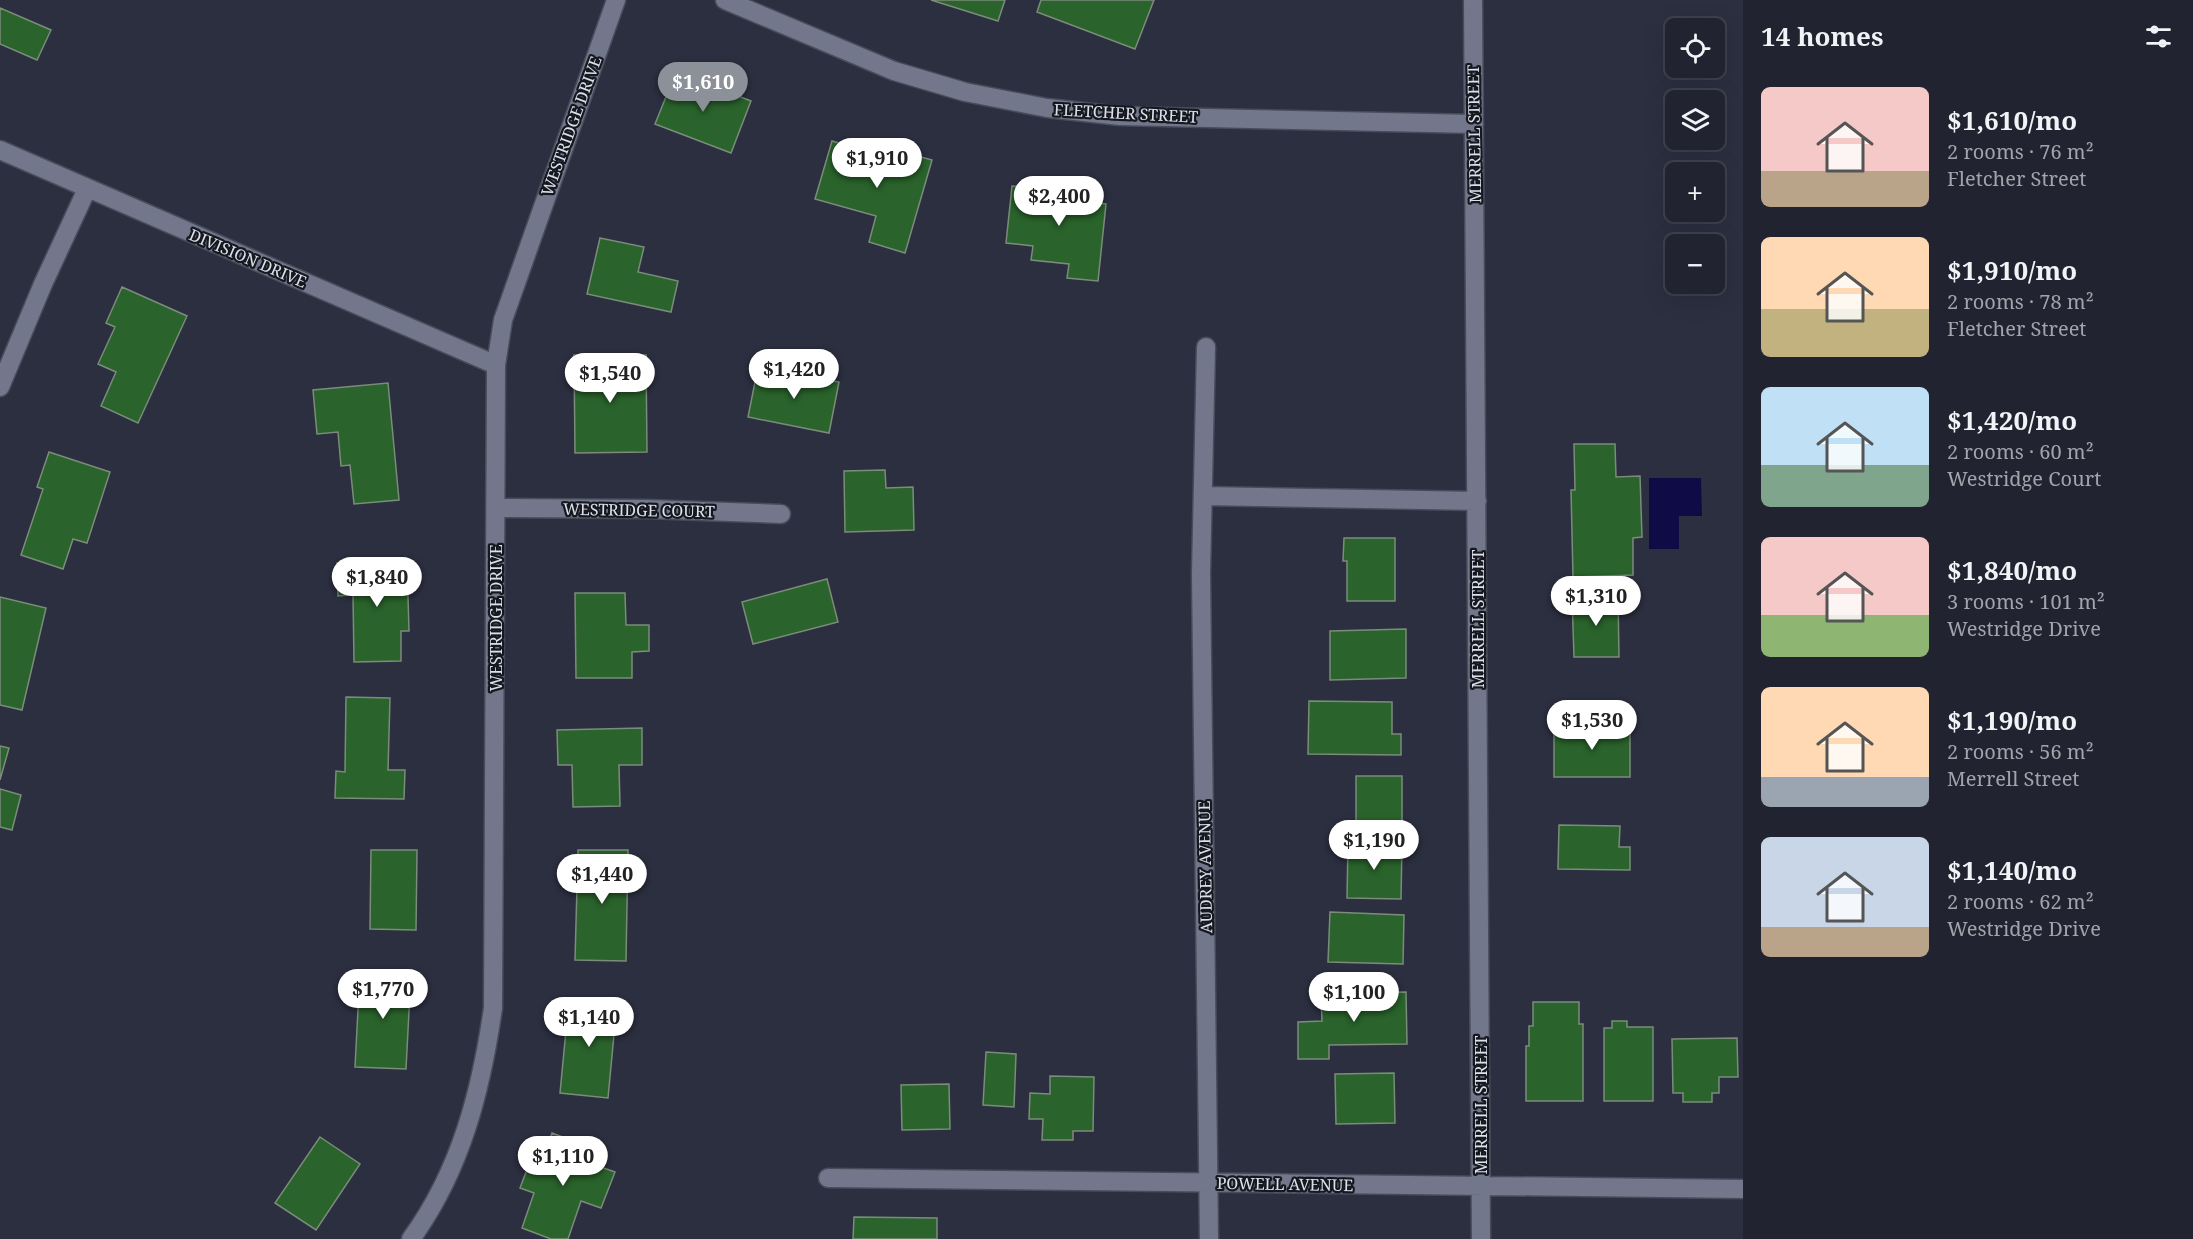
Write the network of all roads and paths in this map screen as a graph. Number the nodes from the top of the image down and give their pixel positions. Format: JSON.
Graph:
{"nodes":[{"id":1,"x":616,"y":0,"type":"edge"},
{"id":2,"x":725,"y":0,"type":"edge"},
{"id":3,"x":1473,"y":0,"type":"edge"},
{"id":4,"x":1474,"y":124,"type":"junction"},
{"id":5,"x":0,"y":150,"type":"edge"},
{"id":6,"x":87,"y":189,"type":"junction"},
{"id":7,"x":1206,"y":347,"type":"dead end"},
{"id":8,"x":496,"y":365,"type":"junction"},
{"id":9,"x":0,"y":387,"type":"edge"},
{"id":10,"x":1204,"y":496,"type":"junction"},
{"id":11,"x":1478,"y":501,"type":"junction"},
{"id":12,"x":496,"y":508,"type":"junction"},
{"id":13,"x":781,"y":514,"type":"dead end"},
{"id":14,"x":828,"y":1178,"type":"dead end"},
{"id":15,"x":1209,"y":1183,"type":"junction"},
{"id":16,"x":1481,"y":1186,"type":"junction"},
{"id":17,"x":1743,"y":1189,"type":"edge"},
{"id":18,"x":411,"y":1239,"type":"edge"},
{"id":19,"x":1209,"y":1239,"type":"edge"},
{"id":20,"x":1482,"y":1239,"type":"edge"}],
"edges":[{"from":1,"to":8,"type":"street","name":"WESTRIDGE DRIVE"},
{"from":2,"to":4,"type":"street","name":"FLETCHER STREET"},
{"from":3,"to":4,"type":"street","name":"MERRELL STREET"},
{"from":4,"to":11,"type":"street","name":"MERRELL STREET"},
{"from":5,"to":6,"type":"street","name":"DIVISION DRIVE"},
{"from":6,"to":8,"type":"street","name":"DIVISION DRIVE"},
{"from":6,"to":9,"type":"street"},
{"from":7,"to":10,"type":"street","name":"AUDREY AVENUE"},
{"from":8,"to":12,"type":"street","name":"WESTRIDGE DRIVE"},
{"from":10,"to":11,"type":"street"},
{"from":10,"to":15,"type":"street","name":"AUDREY AVENUE"},
{"from":11,"to":16,"type":"street","name":"MERRELL STREET"},
{"from":12,"to":13,"type":"street","name":"WESTRIDGE COURT"},
{"from":12,"to":18,"type":"street","name":"WESTRIDGE DRIVE"},
{"from":14,"to":15,"type":"street","name":"POWELL AVENUE"},
{"from":15,"to":16,"type":"street","name":"POWELL AVENUE"},
{"from":15,"to":19,"type":"street","name":"AUDREY AVENUE"},
{"from":16,"to":17,"type":"street","name":"POWELL AVENUE"},
{"from":16,"to":20,"type":"street","name":"MERRELL STREET"}]}
